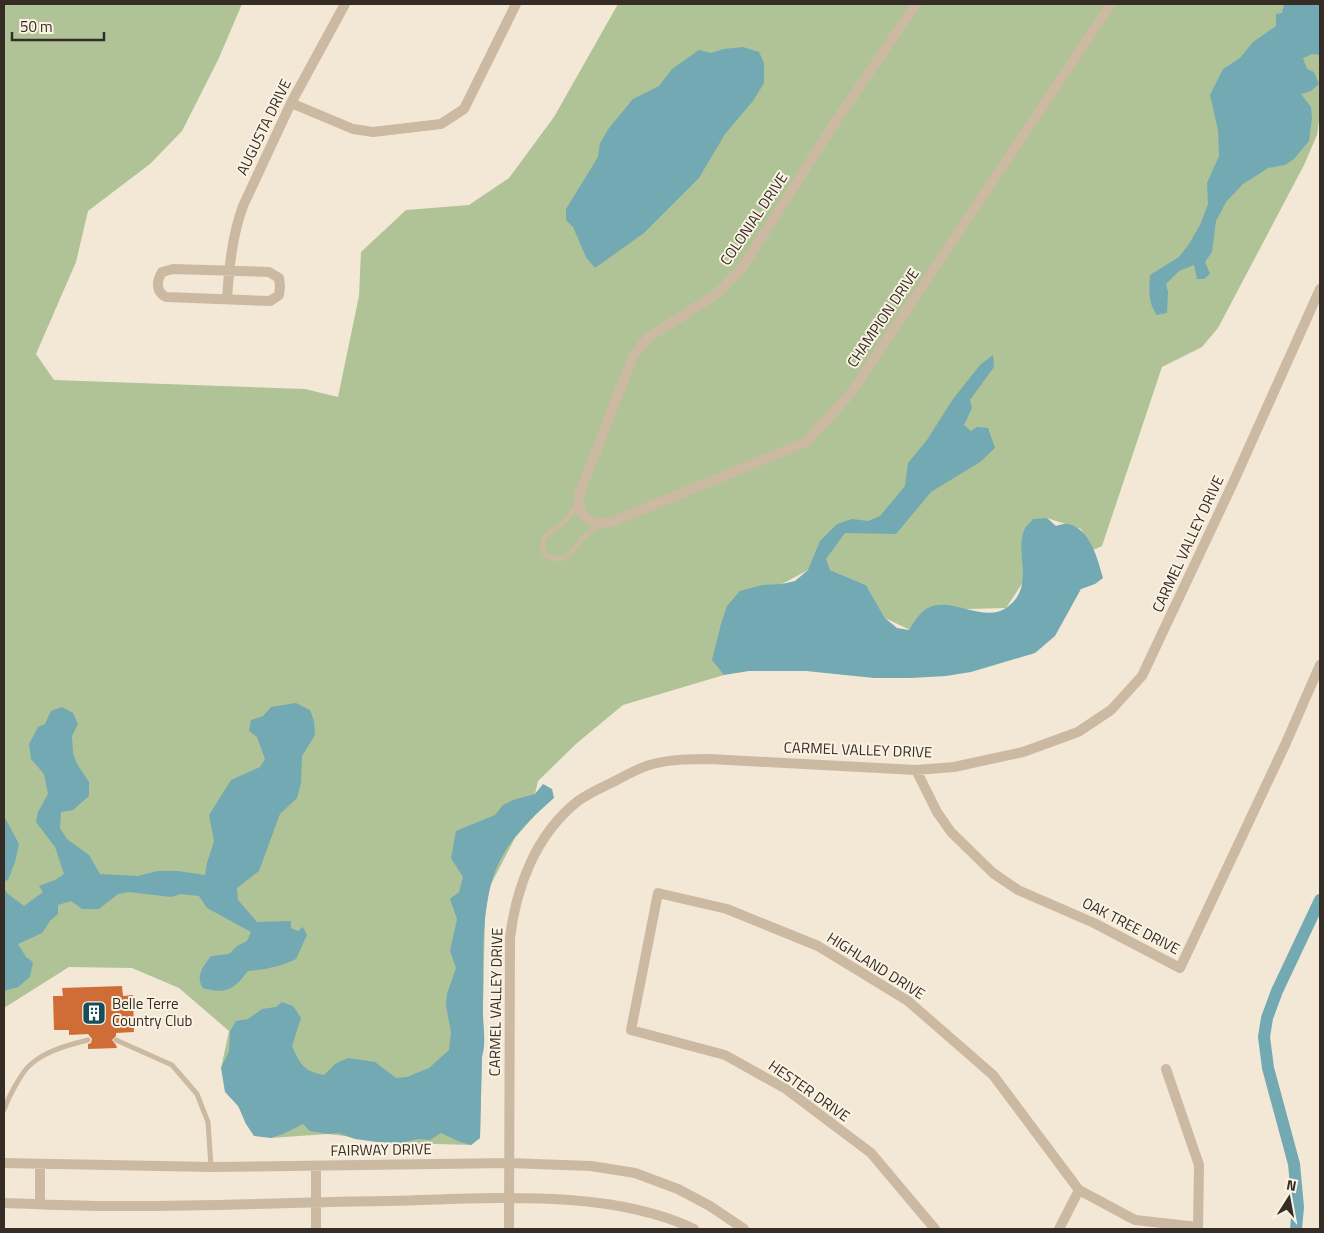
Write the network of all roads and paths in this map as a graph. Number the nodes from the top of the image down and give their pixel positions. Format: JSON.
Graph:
{"nodes":[{"id":1,"x":345,"y":4,"type":"edge"},
{"id":2,"x":516,"y":4,"type":"edge"},
{"id":3,"x":916,"y":4,"type":"edge"},
{"id":4,"x":1111,"y":4,"type":"edge"},
{"id":5,"x":291,"y":103,"type":"junction"},
{"id":6,"x":229,"y":270,"type":"junction"},
{"id":7,"x":1320,"y":289,"type":"edge"},
{"id":8,"x":227,"y":299,"type":"junction"},
{"id":9,"x":580,"y":510,"type":"junction"},
{"id":10,"x":602,"y":523,"type":"junction"},
{"id":11,"x":1320,"y":665,"type":"edge"},
{"id":12,"x":916,"y":770,"type":"junction"},
{"id":13,"x":631,"y":1030,"type":"joint"},
{"id":14,"x":88,"y":1040,"type":"dead end"},
{"id":15,"x":116,"y":1040,"type":"dead end"},
{"id":16,"x":1166,"y":1069,"type":"dead end"},
{"id":17,"x":4,"y":1110,"type":"edge"},
{"id":18,"x":4,"y":1163,"type":"edge"},
{"id":19,"x":508,"y":1163,"type":"junction"},
{"id":20,"x":40,"y":1164,"type":"junction"},
{"id":21,"x":211,"y":1166,"type":"junction"},
{"id":22,"x":316,"y":1166,"type":"junction"},
{"id":23,"x":1079,"y":1190,"type":"junction"},
{"id":24,"x":509,"y":1199,"type":"junction"},
{"id":25,"x":316,"y":1202,"type":"junction"},
{"id":26,"x":4,"y":1203,"type":"edge"},
{"id":27,"x":40,"y":1204,"type":"junction"},
{"id":28,"x":691,"y":1228,"type":"edge"},
{"id":29,"x":1198,"y":1228,"type":"edge"},
{"id":30,"x":316,"y":1229,"type":"edge"},
{"id":31,"x":509,"y":1229,"type":"edge"},
{"id":32,"x":744,"y":1229,"type":"edge"},
{"id":33,"x":935,"y":1229,"type":"edge"},
{"id":34,"x":1059,"y":1229,"type":"edge"}],
"edges":[{"from":1,"to":5,"type":"street","name":"AUGUSTA DRIVE"},
{"from":2,"to":5,"type":"street"},
{"from":3,"to":9,"type":"street","name":"COLONIAL DRIVE"},
{"from":4,"to":10,"type":"street","name":"CHAMPION DRIVE"},
{"from":5,"to":6,"type":"street","name":"AUGUSTA DRIVE"},
{"from":6,"to":8,"type":"street","name":"AUGUSTA DRIVE"},
{"from":6,"to":8,"type":"street"},
{"from":6,"to":8,"type":"street"},
{"from":7,"to":12,"type":"street","name":"CARMEL VALLEY DRIVE"},
{"from":9,"to":10,"type":"street"},
{"from":9,"to":10,"type":"lane"},
{"from":11,"to":12,"type":"street","name":"OAK TREE DRIVE"},
{"from":12,"to":19,"type":"street","name":"CARMEL VALLEY DRIVE"},
{"from":13,"to":23,"type":"street","name":"HIGHLAND DRIVE"},
{"from":13,"to":33,"type":"street","name":"HESTER DRIVE"},
{"from":14,"to":17,"type":"lane"},
{"from":15,"to":21,"type":"lane"},
{"from":16,"to":29,"type":"street"},
{"from":18,"to":20,"type":"street","name":"FAIRWAY DRIVE"},
{"from":19,"to":22,"type":"street","name":"FAIRWAY DRIVE"},
{"from":19,"to":24,"type":"street","name":"CARMEL VALLEY DRIVE"},
{"from":19,"to":32,"type":"street","name":"FAIRWAY DRIVE"},
{"from":20,"to":21,"type":"street","name":"FAIRWAY DRIVE"},
{"from":20,"to":27,"type":"street"},
{"from":21,"to":22,"type":"street","name":"FAIRWAY DRIVE"},
{"from":22,"to":25,"type":"street"},
{"from":23,"to":29,"type":"street","name":"HIGHLAND DRIVE"},
{"from":23,"to":34,"type":"street"},
{"from":24,"to":25,"type":"street"},
{"from":24,"to":28,"type":"street"},
{"from":24,"to":31,"type":"street","name":"CARMEL VALLEY DRIVE"},
{"from":25,"to":27,"type":"street"},
{"from":25,"to":30,"type":"street"},
{"from":26,"to":27,"type":"street"}]}
